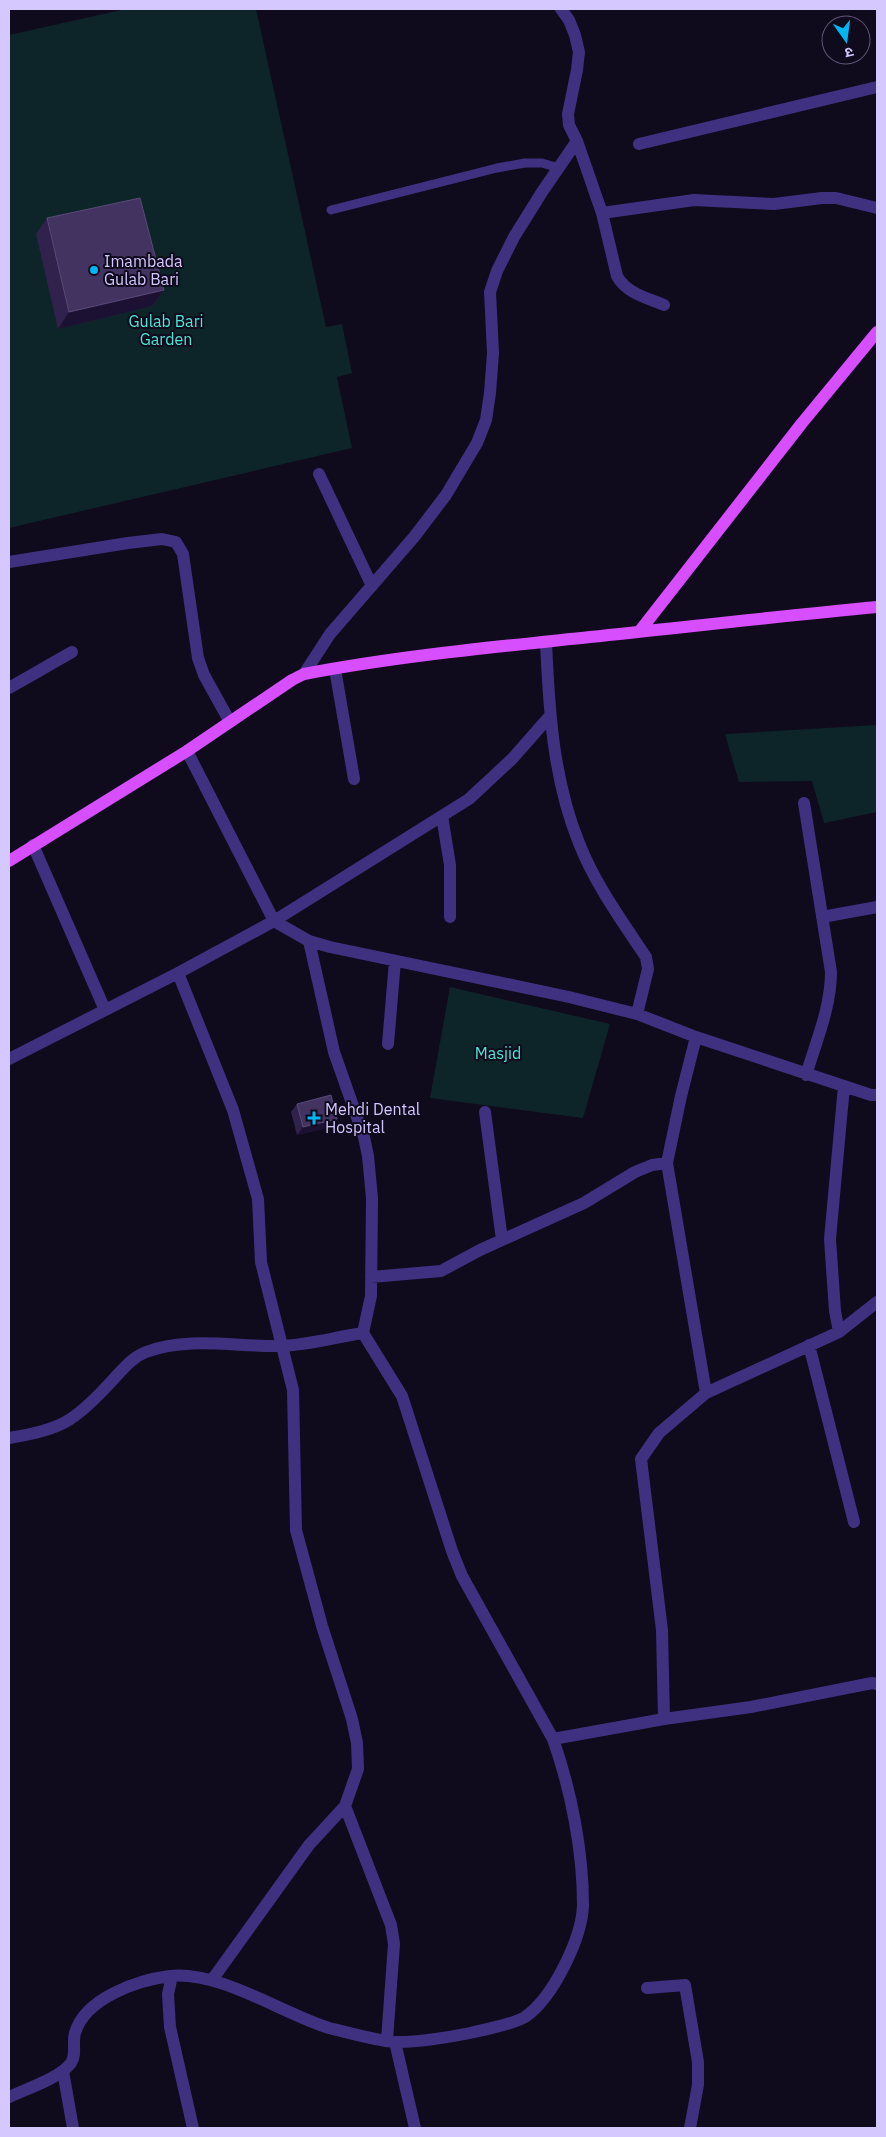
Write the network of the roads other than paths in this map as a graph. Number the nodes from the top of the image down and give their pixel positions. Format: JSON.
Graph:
{"nodes":[{"id":1,"x":561,"y":9,"type":"edge"},
{"id":2,"x":877,"y":87,"type":"edge"},
{"id":3,"x":577,"y":141,"type":"junction"},
{"id":4,"x":639,"y":144,"type":"dead end"},
{"id":5,"x":559,"y":168,"type":"junction"},
{"id":6,"x":877,"y":208,"type":"edge"},
{"id":7,"x":331,"y":210,"type":"dead end"},
{"id":8,"x":602,"y":213,"type":"junction"},
{"id":9,"x":664,"y":305,"type":"dead end"},
{"id":10,"x":877,"y":332,"type":"edge"},
{"id":11,"x":319,"y":474,"type":"dead end"},
{"id":12,"x":9,"y":562,"type":"edge"},
{"id":13,"x":372,"y":586,"type":"junction"},
{"id":14,"x":877,"y":607,"type":"edge"},
{"id":15,"x":638,"y":632,"type":"junction"},
{"id":16,"x":546,"y":642,"type":"junction"},
{"id":17,"x":72,"y":652,"type":"dead end"},
{"id":18,"x":335,"y":669,"type":"junction"},
{"id":19,"x":304,"y":674,"type":"junction"},
{"id":20,"x":9,"y":688,"type":"edge"},
{"id":21,"x":549,"y":717,"type":"junction"},
{"id":22,"x":230,"y":722,"type":"junction"},
{"id":23,"x":187,"y":751,"type":"junction"},
{"id":24,"x":354,"y":779,"type":"dead end"},
{"id":25,"x":804,"y":804,"type":"dead end"},
{"id":26,"x":442,"y":816,"type":"junction"},
{"id":27,"x":34,"y":846,"type":"junction"},
{"id":28,"x":9,"y":861,"type":"edge"},
{"id":29,"x":877,"y":907,"type":"edge"},
{"id":30,"x":450,"y":917,"type":"dead end"},
{"id":31,"x":822,"y":917,"type":"junction"},
{"id":32,"x":274,"y":921,"type":"junction"},
{"id":33,"x":309,"y":941,"type":"junction"},
{"id":34,"x":395,"y":961,"type":"junction"},
{"id":35,"x":178,"y":973,"type":"junction"},
{"id":36,"x":106,"y":1010,"type":"junction"},
{"id":37,"x":637,"y":1014,"type":"junction"},
{"id":38,"x":696,"y":1037,"type":"junction"},
{"id":39,"x":388,"y":1044,"type":"dead end"},
{"id":40,"x":9,"y":1059,"type":"edge"},
{"id":41,"x":806,"y":1075,"type":"junction"},
{"id":42,"x":844,"y":1086,"type":"junction"},
{"id":43,"x":875,"y":1096,"type":"edge"},
{"id":44,"x":485,"y":1112,"type":"dead end"},
{"id":45,"x":667,"y":1163,"type":"junction"},
{"id":46,"x":502,"y":1240,"type":"junction"},
{"id":47,"x":371,"y":1277,"type":"junction"},
{"id":48,"x":877,"y":1302,"type":"edge"},
{"id":49,"x":839,"y":1332,"type":"junction"},
{"id":50,"x":363,"y":1333,"type":"junction"},
{"id":51,"x":282,"y":1346,"type":"junction"},
{"id":52,"x":809,"y":1346,"type":"junction"},
{"id":53,"x":706,"y":1393,"type":"junction"},
{"id":54,"x":9,"y":1438,"type":"edge"},
{"id":55,"x":854,"y":1522,"type":"dead end"},
{"id":56,"x":877,"y":1684,"type":"edge"},
{"id":57,"x":664,"y":1718,"type":"junction"},
{"id":58,"x":553,"y":1739,"type":"junction"},
{"id":59,"x":345,"y":1806,"type":"junction"},
{"id":60,"x":172,"y":1976,"type":"junction"},
{"id":61,"x":212,"y":1980,"type":"junction"},
{"id":62,"x":647,"y":1988,"type":"dead end"},
{"id":63,"x":391,"y":2041,"type":"junction"},
{"id":64,"x":63,"y":2071,"type":"junction"},
{"id":65,"x":9,"y":2097,"type":"edge"},
{"id":66,"x":73,"y":2128,"type":"edge"},
{"id":67,"x":193,"y":2128,"type":"edge"},
{"id":68,"x":415,"y":2128,"type":"edge"},
{"id":69,"x":690,"y":2128,"type":"edge"}],
"edges":[{"from":1,"to":3,"type":"street"},
{"from":2,"to":4,"type":"street"},
{"from":3,"to":5,"type":"street"},
{"from":3,"to":8,"type":"street"},
{"from":5,"to":7,"type":"lane"},
{"from":5,"to":13,"type":"street"},
{"from":6,"to":8,"type":"street"},
{"from":8,"to":9,"type":"street"},
{"from":10,"to":15,"type":"main road"},
{"from":11,"to":13,"type":"street"},
{"from":12,"to":22,"type":"street"},
{"from":13,"to":19,"type":"street"},
{"from":14,"to":15,"type":"main road"},
{"from":15,"to":16,"type":"main road"},
{"from":16,"to":18,"type":"main road"},
{"from":16,"to":21,"type":"street"},
{"from":17,"to":20,"type":"street"},
{"from":18,"to":19,"type":"main road"},
{"from":18,"to":24,"type":"street"},
{"from":19,"to":22,"type":"main road"},
{"from":21,"to":26,"type":"street"},
{"from":21,"to":37,"type":"street"},
{"from":22,"to":23,"type":"main road"},
{"from":23,"to":27,"type":"main road"},
{"from":23,"to":32,"type":"street"},
{"from":25,"to":31,"type":"street"},
{"from":26,"to":30,"type":"street"},
{"from":26,"to":32,"type":"street"},
{"from":27,"to":28,"type":"main road"},
{"from":27,"to":36,"type":"street"},
{"from":29,"to":31,"type":"street"},
{"from":31,"to":41,"type":"street"},
{"from":32,"to":33,"type":"street"},
{"from":32,"to":35,"type":"street"},
{"from":33,"to":34,"type":"street"},
{"from":33,"to":47,"type":"street"},
{"from":34,"to":37,"type":"street"},
{"from":34,"to":39,"type":"street"},
{"from":35,"to":36,"type":"street"},
{"from":35,"to":51,"type":"street"},
{"from":36,"to":40,"type":"street"},
{"from":37,"to":38,"type":"street"},
{"from":38,"to":41,"type":"street"},
{"from":38,"to":45,"type":"street"},
{"from":41,"to":42,"type":"street"},
{"from":42,"to":43,"type":"street"},
{"from":42,"to":49,"type":"street"},
{"from":44,"to":46,"type":"street"},
{"from":45,"to":46,"type":"street"},
{"from":45,"to":53,"type":"street"},
{"from":46,"to":47,"type":"street"},
{"from":47,"to":50,"type":"street"},
{"from":48,"to":49,"type":"street"},
{"from":49,"to":52,"type":"street"},
{"from":50,"to":51,"type":"street"},
{"from":50,"to":58,"type":"street"},
{"from":51,"to":54,"type":"street"},
{"from":51,"to":59,"type":"street"},
{"from":52,"to":53,"type":"street"},
{"from":52,"to":55,"type":"street"},
{"from":53,"to":57,"type":"street"},
{"from":56,"to":57,"type":"street"},
{"from":57,"to":58,"type":"street"},
{"from":58,"to":63,"type":"street"},
{"from":59,"to":61,"type":"street"},
{"from":59,"to":63,"type":"street"},
{"from":60,"to":61,"type":"street"},
{"from":60,"to":64,"type":"street"},
{"from":60,"to":67,"type":"street"},
{"from":61,"to":63,"type":"street"},
{"from":62,"to":69,"type":"street"},
{"from":63,"to":68,"type":"street"},
{"from":64,"to":65,"type":"street"},
{"from":64,"to":66,"type":"street"}]}
